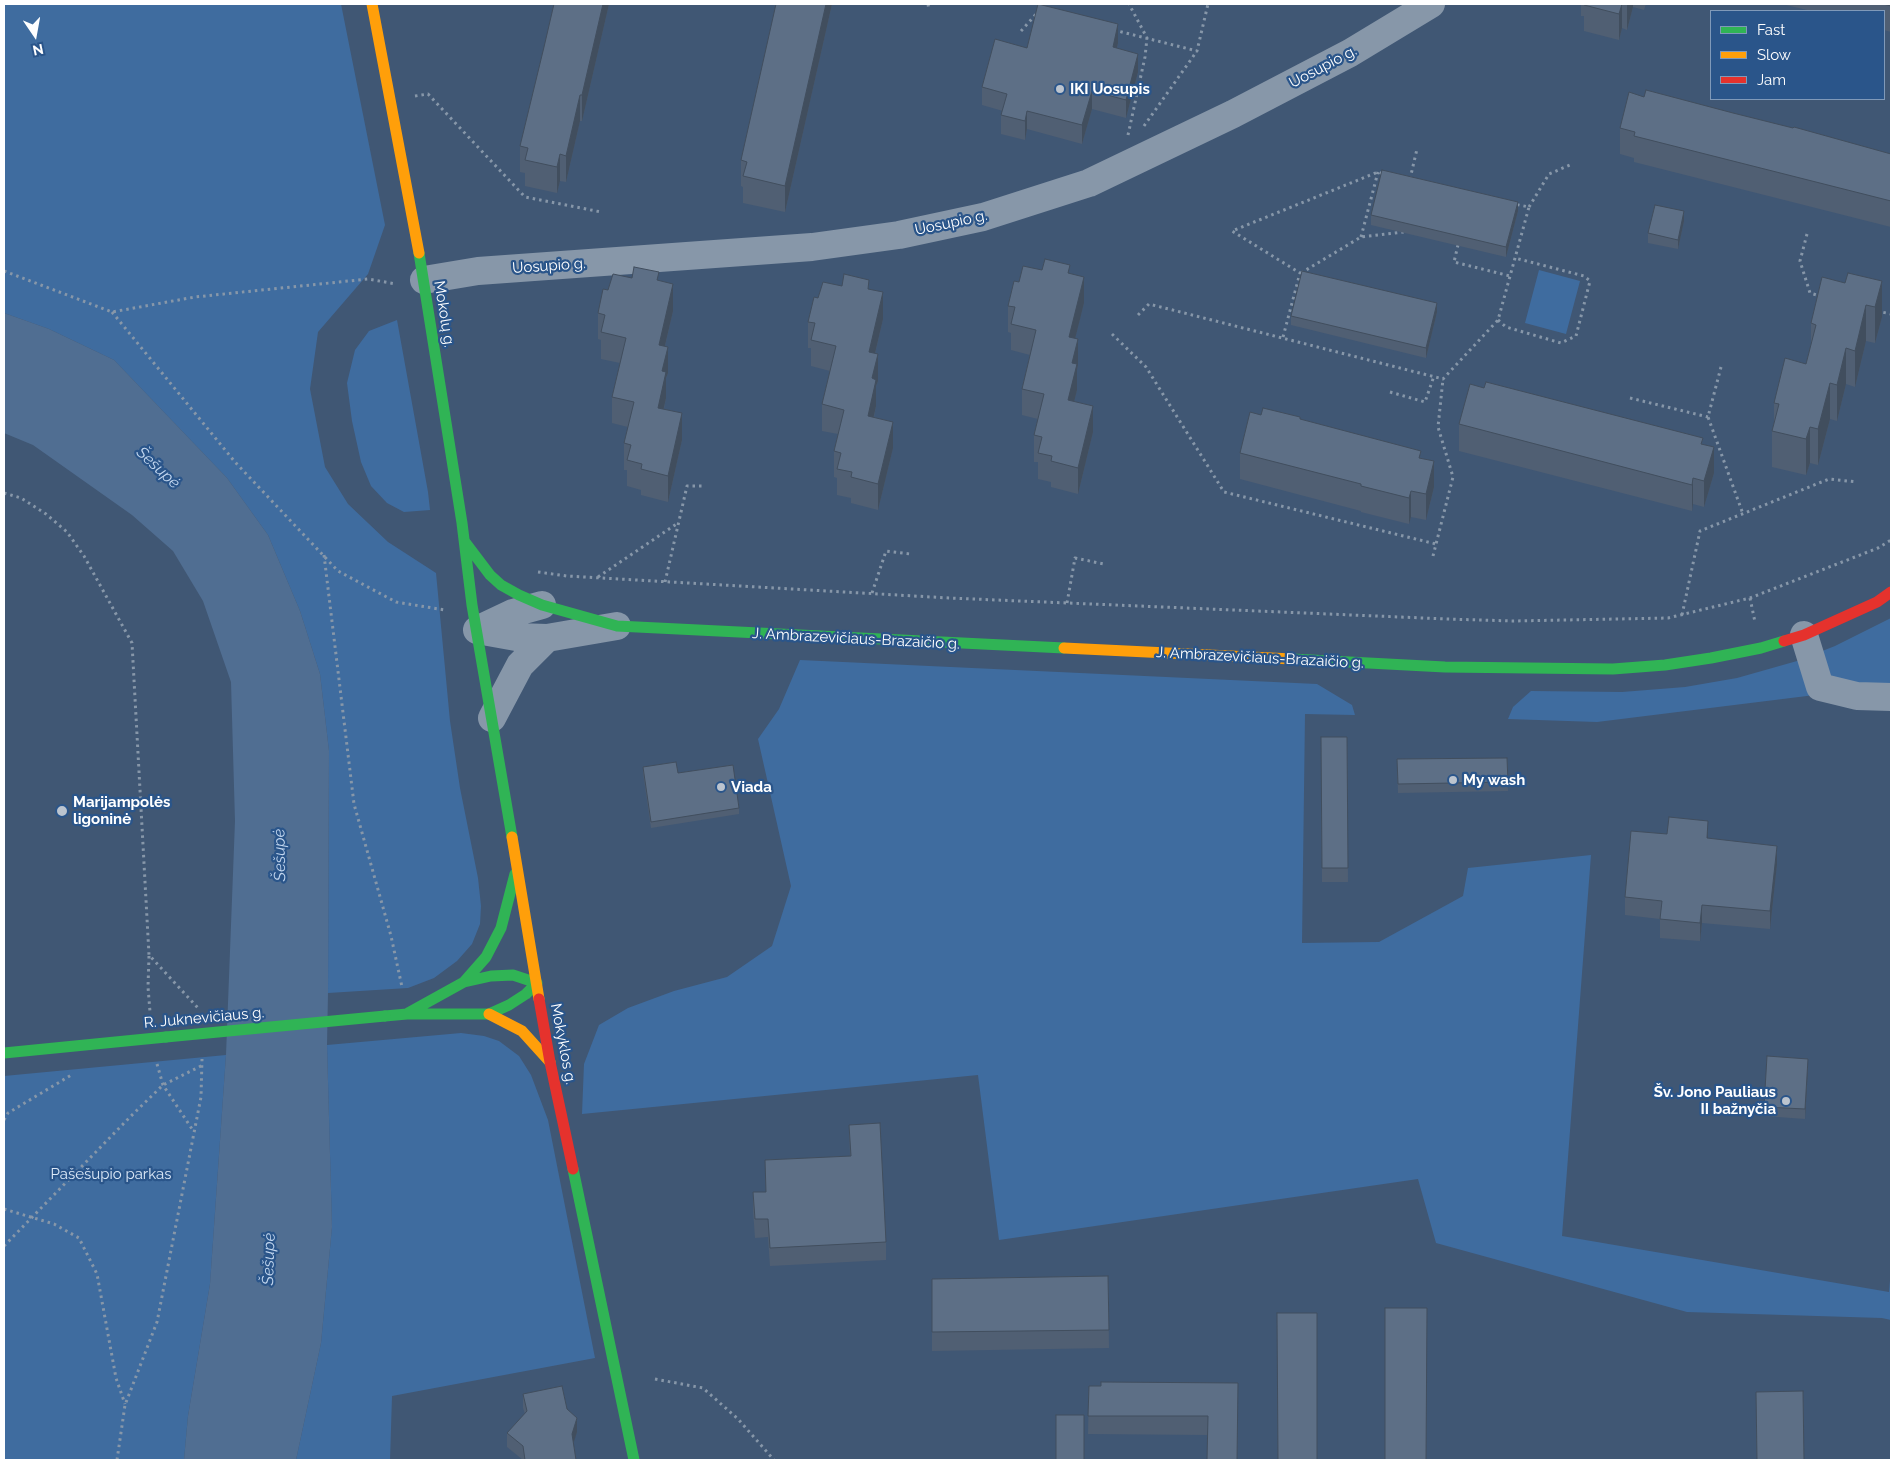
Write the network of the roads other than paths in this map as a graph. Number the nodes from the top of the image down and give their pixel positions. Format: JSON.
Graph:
{"nodes":[{"id":1,"x":372,"y":4,"type":"edge"},
{"id":2,"x":1431,"y":4,"type":"edge"},
{"id":3,"x":424,"y":280,"type":"junction"},
{"id":4,"x":464,"y":541,"type":"junction"},
{"id":5,"x":1891,"y":592,"type":"edge"},
{"id":6,"x":542,"y":605,"type":"junction"},
{"id":7,"x":617,"y":626,"type":"junction"},
{"id":8,"x":476,"y":630,"type":"junction"},
{"id":9,"x":1804,"y":635,"type":"junction"},
{"id":10,"x":547,"y":638,"type":"junction"},
{"id":11,"x":1891,"y":697,"type":"edge"},
{"id":12,"x":492,"y":718,"type":"junction"},
{"id":13,"x":517,"y":865,"type":"junction"},
{"id":14,"x":464,"y":982,"type":"junction"},
{"id":15,"x":537,"y":983,"type":"junction"},
{"id":16,"x":407,"y":1014,"type":"junction"},
{"id":17,"x":489,"y":1014,"type":"junction"},
{"id":18,"x":4,"y":1052,"type":"edge"},
{"id":19,"x":550,"y":1062,"type":"junction"},
{"id":20,"x":634,"y":1460,"type":"edge"}],
"edges":[{"from":1,"to":3,"type":"street","name":"Mokolų g."},
{"from":2,"to":3,"type":"street","name":"Uosupio g."},
{"from":3,"to":4,"type":"street","name":"Mokolų g."},
{"from":4,"to":6,"type":"street","name":"J. Ambrazevičiaus-Brazaičio g."},
{"from":4,"to":8,"type":"street","name":"Mokolų g."},
{"from":5,"to":9,"type":"street","name":"J. Ambrazevičiaus-Brazaičio g."},
{"from":6,"to":7,"type":"street","name":"J. Ambrazevičiaus-Brazaičio g."},
{"from":6,"to":8,"type":"street"},
{"from":7,"to":9,"type":"street","name":"J. Ambrazevičiaus-Brazaičio g."},
{"from":7,"to":10,"type":"street","name":"J. Ambrazevičiaus-Brazaičio g."},
{"from":8,"to":10,"type":"street","name":"J. Ambrazevičiaus-Brazaičio g."},
{"from":8,"to":12,"type":"street","name":"Mokyklos g."},
{"from":9,"to":11,"type":"street"},
{"from":10,"to":12,"type":"street"},
{"from":12,"to":13,"type":"street","name":"Mokyklos g."},
{"from":13,"to":14,"type":"street"},
{"from":13,"to":15,"type":"street","name":"Mokyklos g."},
{"from":14,"to":15,"type":"street","name":"R. Juknevičiaus g."},
{"from":14,"to":16,"type":"street","name":"R. Juknevičiaus g."},
{"from":15,"to":17,"type":"street","name":"R. Juknevičiaus g."},
{"from":15,"to":19,"type":"street","name":"Mokyklos g."},
{"from":16,"to":17,"type":"street","name":"R. Juknevičiaus g."},
{"from":16,"to":18,"type":"street","name":"R. Juknevičiaus g.","bridge":true},
{"from":17,"to":19,"type":"street"},
{"from":19,"to":20,"type":"street","name":"Mokyklos g."}]}
